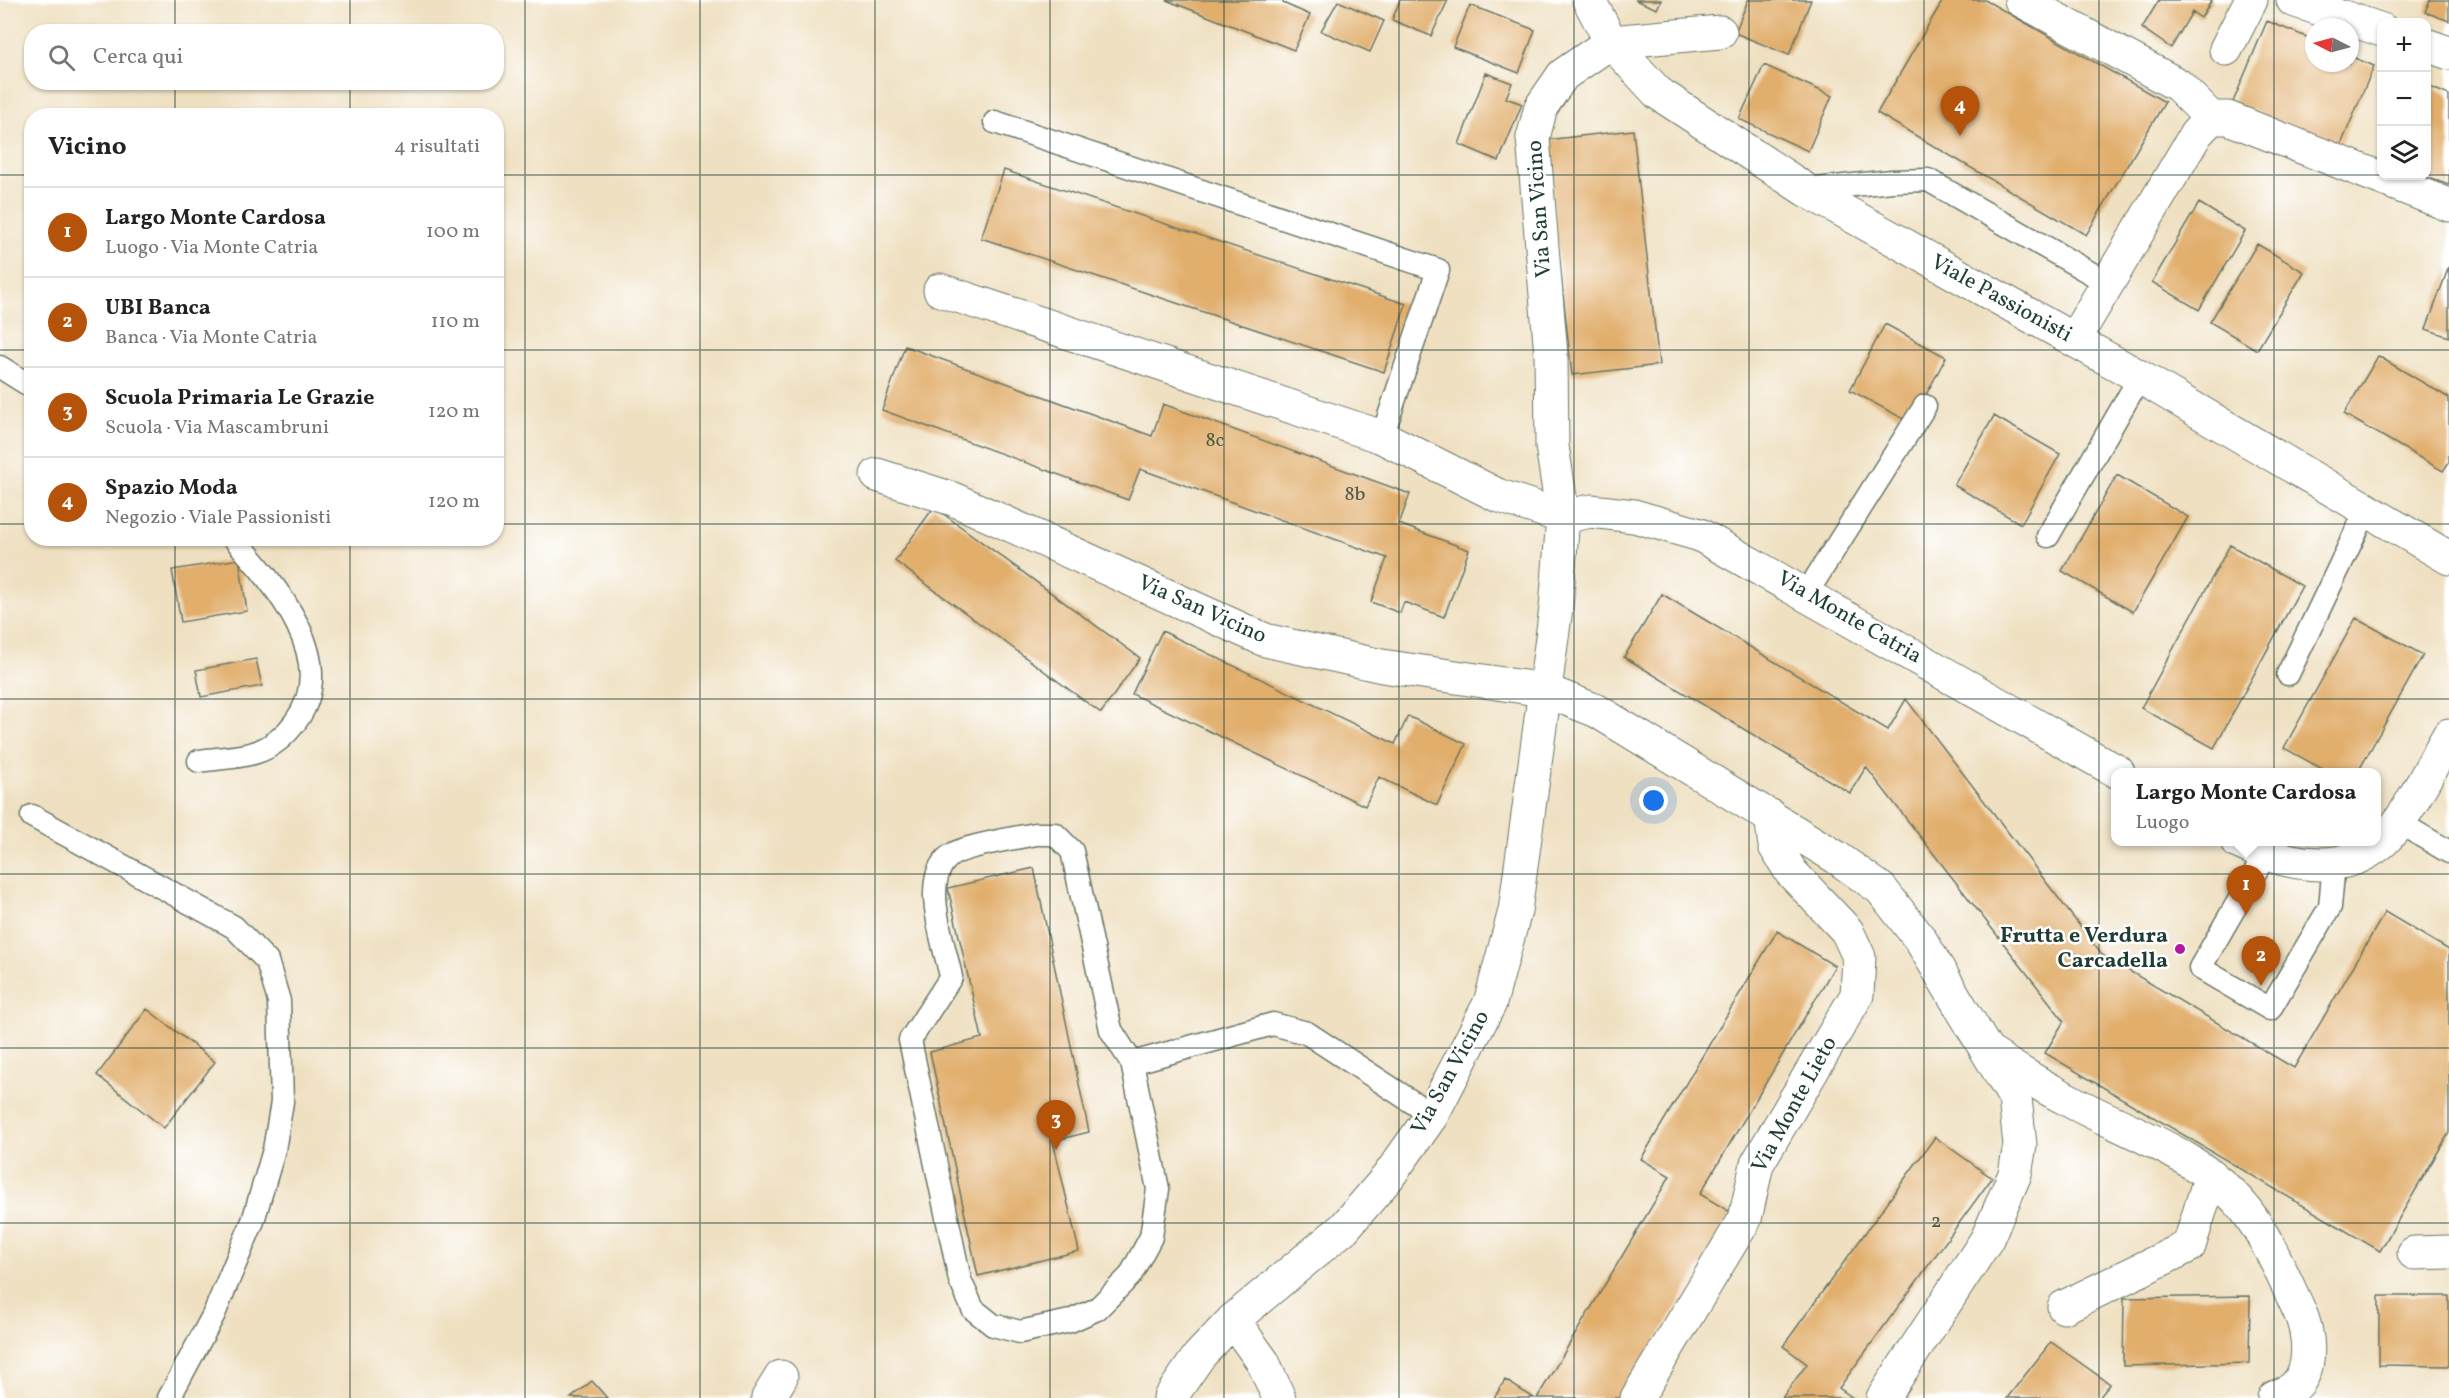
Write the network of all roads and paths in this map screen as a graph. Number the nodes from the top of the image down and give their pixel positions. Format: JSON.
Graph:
{"nodes":[{"id":1,"x":1588,"y":0,"type":"edge"},
{"id":2,"x":2021,"y":0,"type":"edge"},
{"id":3,"x":2251,"y":0,"type":"edge"},
{"id":4,"x":2293,"y":0,"type":"edge"},
{"id":5,"x":2377,"y":28,"type":"edge"},
{"id":6,"x":1720,"y":32,"type":"dead end"},
{"id":7,"x":1611,"y":42,"type":"junction"},
{"id":8,"x":2431,"y":46,"type":"edge"},
{"id":9,"x":2226,"y":49,"type":"dead end"},
{"id":10,"x":2449,"y":53,"type":"edge"},
{"id":11,"x":2211,"y":118,"type":"junction"},
{"id":12,"x":995,"y":122,"type":"dead end"},
{"id":13,"x":1806,"y":190,"type":"junction"},
{"id":14,"x":2449,"y":206,"type":"edge"},
{"id":15,"x":2108,"y":283,"type":"junction"},
{"id":16,"x":940,"y":290,"type":"dead end"},
{"id":17,"x":2074,"y":340,"type":"junction"},
{"id":18,"x":0,"y":367,"type":"edge"},
{"id":19,"x":2140,"y":377,"type":"junction"},
{"id":20,"x":24,"y":382,"type":"edge"},
{"id":21,"x":1925,"y":406,"type":"dead end"},
{"id":22,"x":1382,"y":437,"type":"junction"},
{"id":23,"x":877,"y":475,"type":"dead end"},
{"id":24,"x":2366,"y":511,"type":"junction"},
{"id":25,"x":1563,"y":517,"type":"junction"},
{"id":26,"x":2048,"y":536,"type":"dead end"},
{"id":27,"x":241,"y":546,"type":"edge"},
{"id":28,"x":2449,"y":558,"type":"edge"},
{"id":29,"x":1806,"y":594,"type":"junction"},
{"id":30,"x":2288,"y":674,"type":"dead end"},
{"id":31,"x":1544,"y":690,"type":"junction"},
{"id":32,"x":2449,"y":735,"type":"edge"},
{"id":33,"x":199,"y":761,"type":"dead end"},
{"id":34,"x":2111,"y":768,"type":"edge"},
{"id":35,"x":32,"y":816,"type":"dead end"},
{"id":36,"x":1770,"y":816,"type":"junction"},
{"id":37,"x":2398,"y":822,"type":"junction"},
{"id":38,"x":2381,"y":843,"type":"edge"},
{"id":39,"x":2376,"y":846,"type":"edge"},
{"id":40,"x":2252,"y":848,"type":"edge"},
{"id":41,"x":2449,"y":852,"type":"edge"},
{"id":42,"x":2334,"y":863,"type":"junction"},
{"id":43,"x":1990,"y":1053,"type":"junction"},
{"id":44,"x":1132,"y":1063,"type":"junction"},
{"id":45,"x":1432,"y":1115,"type":"junction"},
{"id":46,"x":2211,"y":1175,"type":"junction"},
{"id":47,"x":2449,"y":1252,"type":"edge"},
{"id":48,"x":2414,"y":1253,"type":"dead end"},
{"id":49,"x":2064,"y":1307,"type":"dead end"},
{"id":50,"x":1233,"y":1320,"type":"junction"},
{"id":51,"x":1180,"y":1395,"type":"edge"},
{"id":52,"x":169,"y":1398,"type":"edge"},
{"id":53,"x":1279,"y":1398,"type":"edge"},
{"id":54,"x":1637,"y":1398,"type":"edge"},
{"id":55,"x":1882,"y":1398,"type":"edge"},
{"id":56,"x":2274,"y":1398,"type":"edge"}],
"edges":[{"from":1,"to":7,"type":"street","name":"Viale Passionisti"},
{"from":2,"to":11,"type":"street"},
{"from":3,"to":9,"type":"street"},
{"from":4,"to":5,"type":"street"},
{"from":6,"to":7,"type":"street","name":"Via San Vicino"},
{"from":7,"to":13,"type":"street","name":"Viale Passionisti"},
{"from":7,"to":25,"type":"street","name":"Via San Vicino"},
{"from":8,"to":10,"type":"street"},
{"from":11,"to":14,"type":"street"},
{"from":11,"to":15,"type":"street"},
{"from":12,"to":22,"type":"lane"},
{"from":13,"to":15,"type":"lane"},
{"from":13,"to":17,"type":"street","name":"Viale Passionisti"},
{"from":15,"to":17,"type":"street"},
{"from":16,"to":22,"type":"street"},
{"from":17,"to":19,"type":"street","name":"Viale Passionisti"},
{"from":18,"to":20,"type":"lane"},
{"from":19,"to":24,"type":"street","name":"Viale Passionisti"},
{"from":19,"to":26,"type":"lane"},
{"from":21,"to":29,"type":"lane"},
{"from":22,"to":25,"type":"street"},
{"from":23,"to":31,"type":"street","name":"Via San Vicino"},
{"from":24,"to":28,"type":"street","name":"Viale Passionisti"},
{"from":24,"to":30,"type":"lane"},
{"from":25,"to":29,"type":"street","name":"Via Monte Catria"},
{"from":25,"to":31,"type":"street","name":"Via San Vicino"},
{"from":27,"to":33,"type":"lane"},
{"from":29,"to":34,"type":"street","name":"Via Monte Catria"},
{"from":31,"to":36,"type":"street"},
{"from":31,"to":45,"type":"street","name":"Via San Vicino"},
{"from":32,"to":37,"type":"street"},
{"from":35,"to":52,"type":"lane"},
{"from":36,"to":43,"type":"street"},
{"from":36,"to":54,"type":"street","name":"Via Monte Lieto"},
{"from":37,"to":38,"type":"street"},
{"from":37,"to":41,"type":"lane"},
{"from":39,"to":42,"type":"street"},
{"from":40,"to":42,"type":"street"},
{"from":40,"to":42,"type":"lane"},
{"from":43,"to":46,"type":"street"},
{"from":43,"to":55,"type":"street"},
{"from":44,"to":44,"type":"lane"},
{"from":44,"to":45,"type":"lane"},
{"from":45,"to":50,"type":"street","name":"Via San Vicino"},
{"from":46,"to":49,"type":"street"},
{"from":46,"to":56,"type":"street"},
{"from":47,"to":48,"type":"street"},
{"from":50,"to":51,"type":"street","name":"Via San Vicino"},
{"from":50,"to":53,"type":"street"}]}
